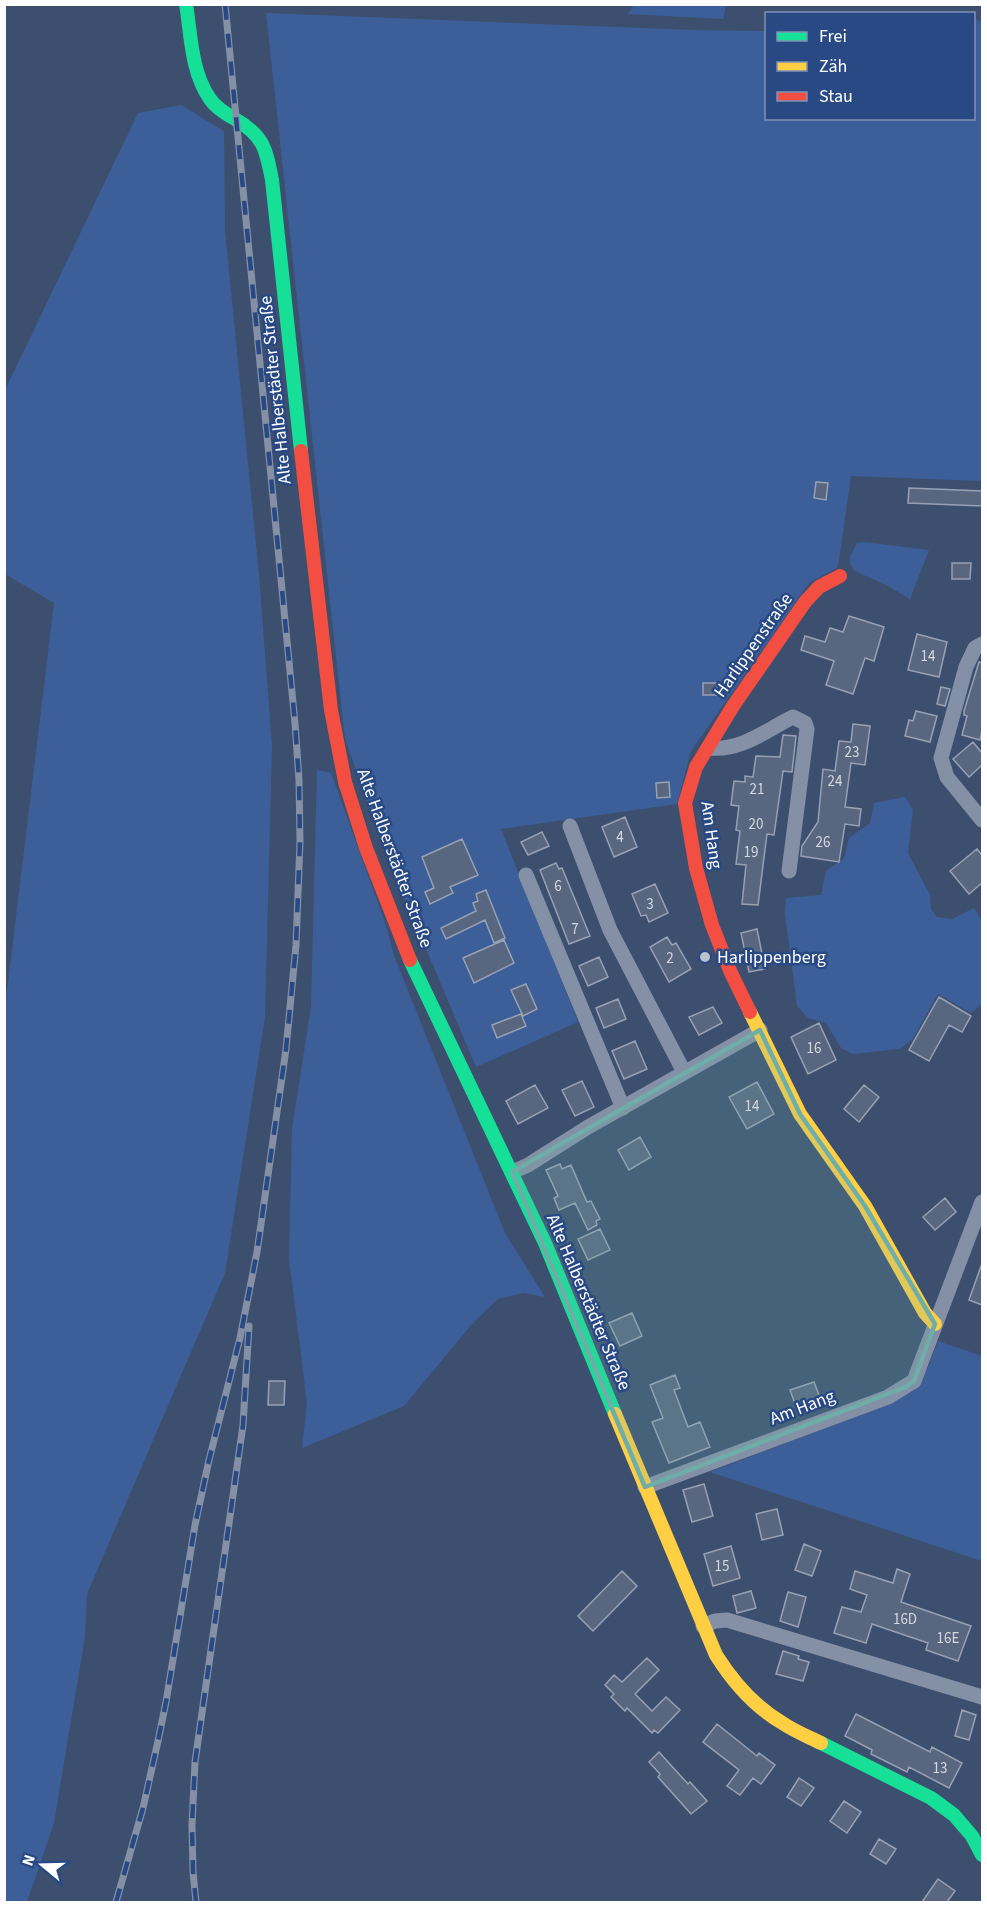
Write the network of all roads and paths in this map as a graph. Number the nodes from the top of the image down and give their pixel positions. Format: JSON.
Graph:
{"nodes":[{"id":1,"x":186,"y":4,"type":"edge"},
{"id":2,"x":840,"y":576,"type":"dead end"},
{"id":3,"x":982,"y":644,"type":"edge"},
{"id":4,"x":710,"y":748,"type":"junction"},
{"id":5,"x":982,"y":819,"type":"edge"},
{"id":6,"x":570,"y":826,"type":"dead end"},
{"id":7,"x":789,"y":871,"type":"dead end"},
{"id":8,"x":526,"y":875,"type":"dead end"},
{"id":9,"x":760,"y":1030,"type":"junction"},
{"id":10,"x":684,"y":1072,"type":"junction"},
{"id":11,"x":623,"y":1108,"type":"junction"},
{"id":12,"x":512,"y":1172,"type":"junction"},
{"id":13,"x":982,"y":1202,"type":"edge"},
{"id":14,"x":935,"y":1324,"type":"junction"},
{"id":15,"x":645,"y":1487,"type":"junction"},
{"id":16,"x":703,"y":1626,"type":"junction"},
{"id":17,"x":982,"y":1697,"type":"edge"},
{"id":18,"x":982,"y":1855,"type":"edge"}],
"edges":[{"from":1,"to":12,"type":"street","name":"Alte Halberstädter Straße"},
{"from":2,"to":4,"type":"street","name":"Harlippenstraße"},
{"from":3,"to":5,"type":"street"},
{"from":4,"to":7,"type":"street"},
{"from":4,"to":9,"type":"street","name":"Am Hang"},
{"from":6,"to":10,"type":"street"},
{"from":8,"to":11,"type":"street"},
{"from":9,"to":10,"type":"street"},
{"from":9,"to":14,"type":"street","name":"Am Hang"},
{"from":10,"to":11,"type":"street"},
{"from":11,"to":12,"type":"street"},
{"from":12,"to":15,"type":"street","name":"Alte Halberstädter Straße"},
{"from":13,"to":14,"type":"street","name":"Am Hang"},
{"from":14,"to":15,"type":"street","name":"Am Hang"},
{"from":15,"to":16,"type":"street","name":"Alte Halberstädter Straße"},
{"from":16,"to":17,"type":"street"},
{"from":16,"to":18,"type":"street","name":"Alte Halberstädter Straße"}]}
